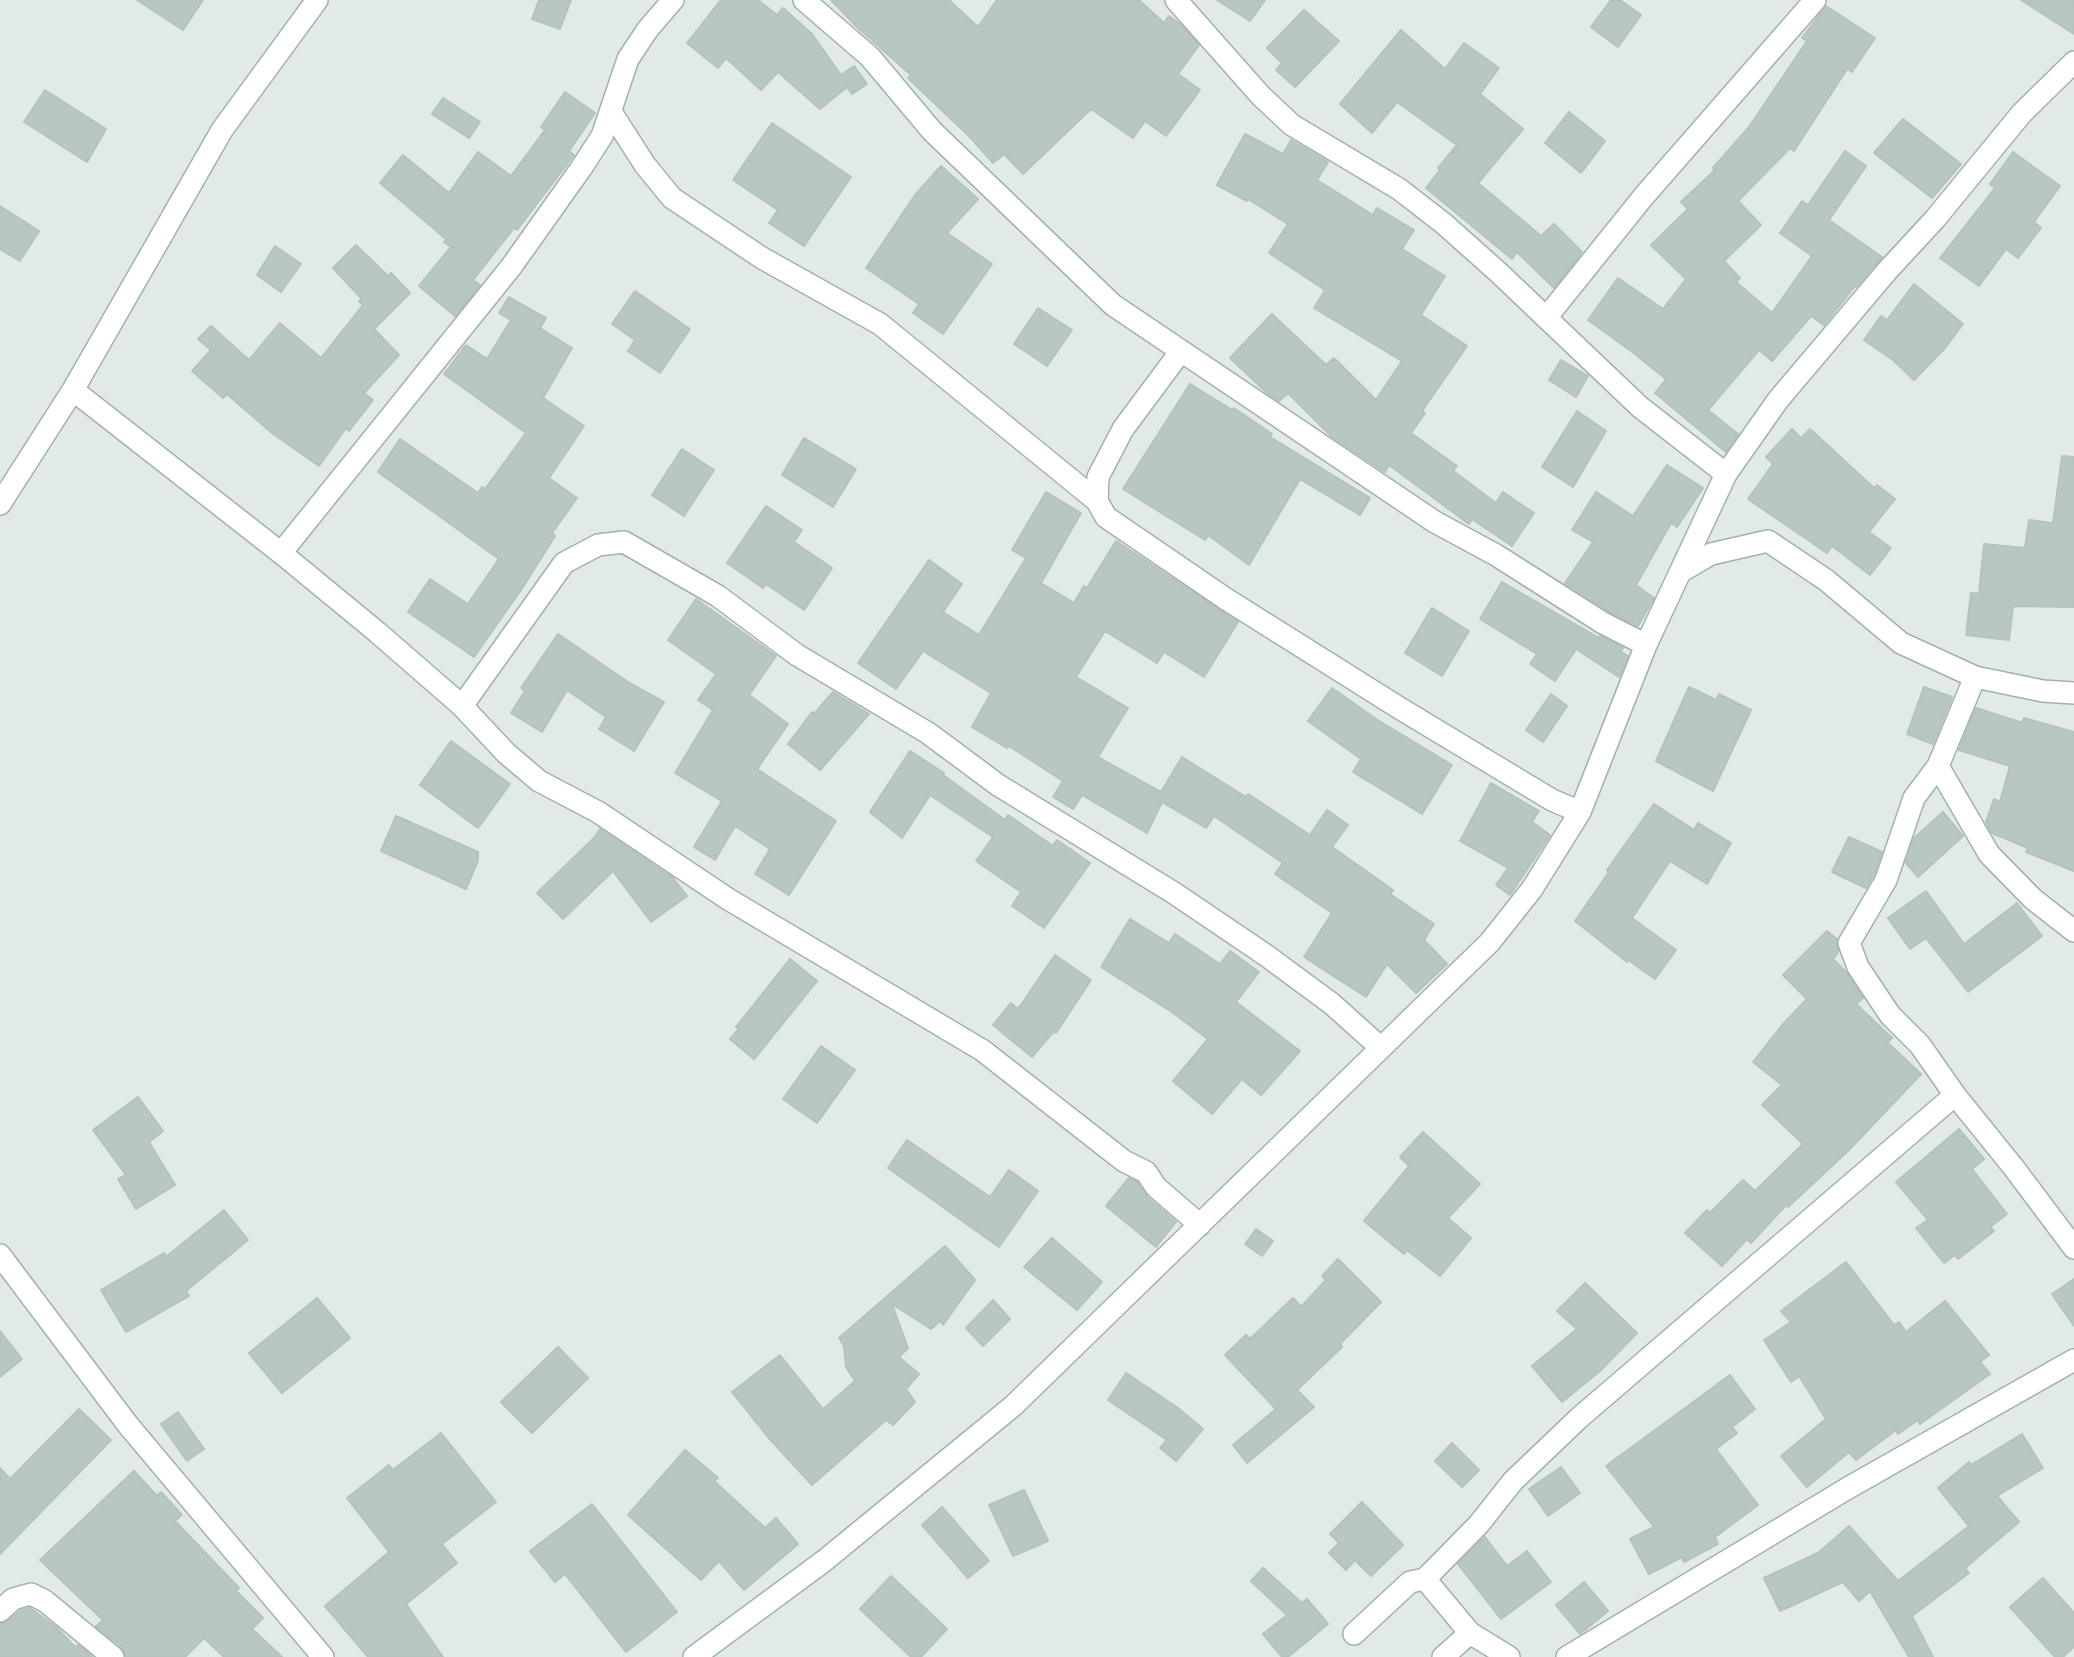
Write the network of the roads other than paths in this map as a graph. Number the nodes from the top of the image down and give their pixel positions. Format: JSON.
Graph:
{"nodes":[{"id":1,"x":317,"y":0,"type":"edge"},
{"id":2,"x":673,"y":0,"type":"edge"},
{"id":3,"x":804,"y":0,"type":"edge"},
{"id":4,"x":1176,"y":0,"type":"edge"},
{"id":5,"x":1815,"y":0,"type":"edge"},
{"id":6,"x":2074,"y":62,"type":"edge"},
{"id":7,"x":611,"y":112,"type":"junction"},
{"id":8,"x":1546,"y":318,"type":"junction"},
{"id":9,"x":1181,"y":351,"type":"junction"},
{"id":10,"x":73,"y":390,"type":"junction"},
{"id":11,"x":1726,"y":474,"type":"junction"},
{"id":12,"x":1097,"y":501,"type":"junction"},
{"id":13,"x":0,"y":503,"type":"edge"},
{"id":14,"x":281,"y":553,"type":"junction"},
{"id":15,"x":1681,"y":572,"type":"junction"},
{"id":16,"x":1646,"y":645,"type":"junction"},
{"id":17,"x":1975,"y":677,"type":"junction"},
{"id":18,"x":2074,"y":693,"type":"edge"},
{"id":19,"x":462,"y":706,"type":"junction"},
{"id":20,"x":1938,"y":766,"type":"junction"},
{"id":21,"x":1580,"y":812,"type":"junction"},
{"id":22,"x":2074,"y":931,"type":"edge"},
{"id":23,"x":1381,"y":1048,"type":"junction"},
{"id":24,"x":1955,"y":1095,"type":"junction"},
{"id":25,"x":1200,"y":1225,"type":"junction"},
{"id":26,"x":2074,"y":1248,"type":"edge"},
{"id":27,"x":0,"y":1255,"type":"edge"},
{"id":28,"x":2074,"y":1360,"type":"edge"},
{"id":29,"x":1425,"y":1579,"type":"junction"},
{"id":30,"x":0,"y":1611,"type":"edge"},
{"id":31,"x":1470,"y":1633,"type":"junction"},
{"id":32,"x":1354,"y":1634,"type":"dead end"},
{"id":33,"x":113,"y":1657,"type":"edge"},
{"id":34,"x":323,"y":1657,"type":"edge"},
{"id":35,"x":694,"y":1657,"type":"edge"},
{"id":36,"x":1443,"y":1657,"type":"edge"},
{"id":37,"x":1509,"y":1657,"type":"edge"},
{"id":38,"x":1567,"y":1657,"type":"edge"}],
"edges":[{"from":1,"to":10,"type":"street"},
{"from":2,"to":7,"type":"street"},
{"from":3,"to":9,"type":"street"},
{"from":4,"to":8,"type":"street"},
{"from":5,"to":8,"type":"street"},
{"from":6,"to":11,"type":"street"},
{"from":7,"to":12,"type":"street"},
{"from":7,"to":14,"type":"street"},
{"from":8,"to":11,"type":"street"},
{"from":9,"to":12,"type":"street"},
{"from":9,"to":16,"type":"street"},
{"from":10,"to":13,"type":"street"},
{"from":10,"to":14,"type":"street"},
{"from":11,"to":15,"type":"street"},
{"from":12,"to":21,"type":"street"},
{"from":14,"to":19,"type":"street"},
{"from":15,"to":16,"type":"street"},
{"from":15,"to":17,"type":"street"},
{"from":16,"to":21,"type":"street"},
{"from":17,"to":18,"type":"street"},
{"from":17,"to":20,"type":"street"},
{"from":19,"to":23,"type":"street"},
{"from":19,"to":25,"type":"street"},
{"from":20,"to":22,"type":"street"},
{"from":20,"to":24,"type":"street"},
{"from":21,"to":23,"type":"street"},
{"from":23,"to":25,"type":"street"},
{"from":24,"to":26,"type":"street"},
{"from":24,"to":29,"type":"street"},
{"from":25,"to":35,"type":"street"},
{"from":27,"to":34,"type":"street"},
{"from":28,"to":38,"type":"street"},
{"from":29,"to":31,"type":"street"},
{"from":29,"to":32,"type":"street"},
{"from":30,"to":33,"type":"street"},
{"from":31,"to":36,"type":"street"},
{"from":31,"to":37,"type":"street"}]}
